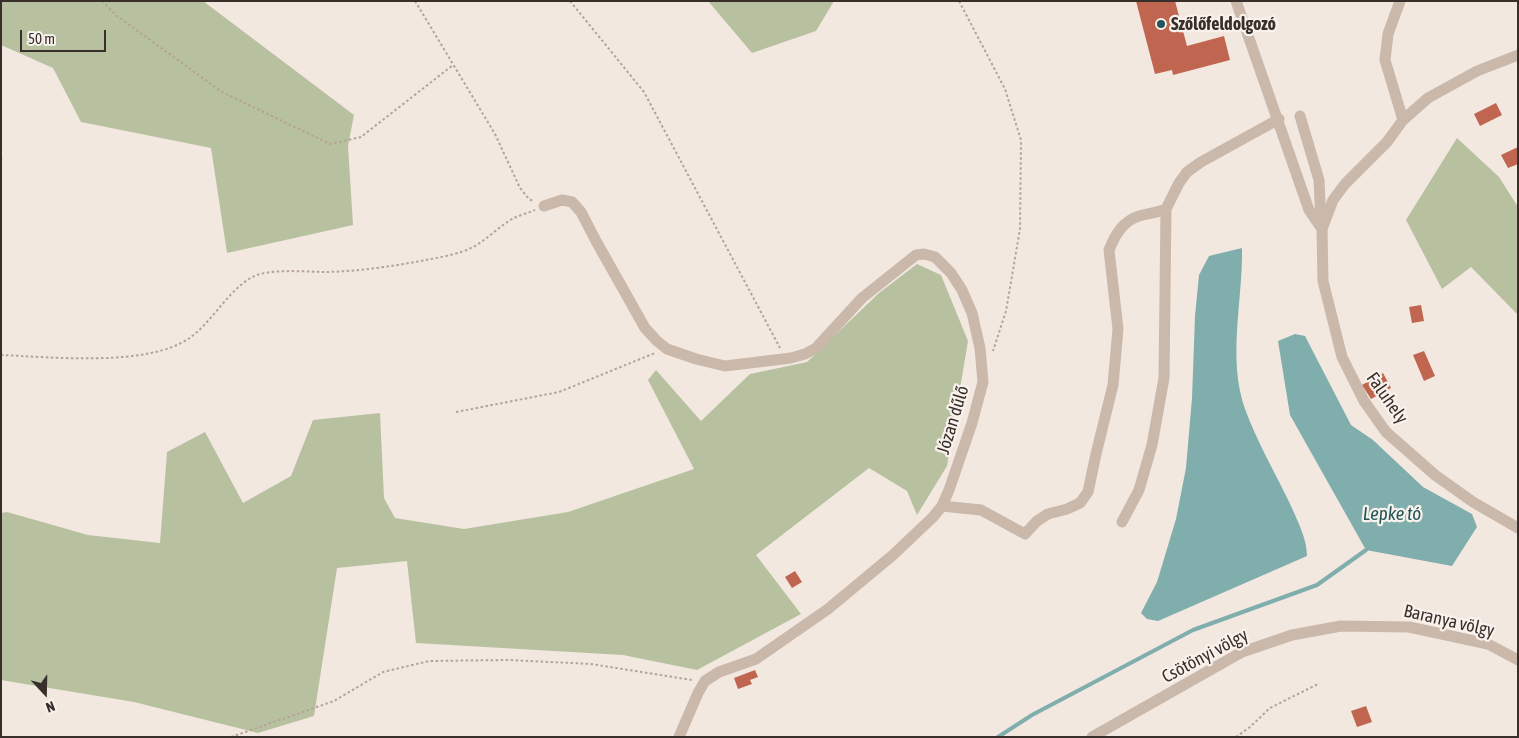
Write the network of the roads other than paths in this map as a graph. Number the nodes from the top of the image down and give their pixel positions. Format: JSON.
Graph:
{"nodes":[{"id":1,"x":1400,"y":1,"type":"edge"},
{"id":2,"x":1241,"y":4,"type":"edge"},
{"id":3,"x":1518,"y":55,"type":"edge"},
{"id":4,"x":1300,"y":116,"type":"dead end"},
{"id":5,"x":1279,"y":119,"type":"junction"},
{"id":6,"x":1402,"y":120,"type":"junction"},
{"id":7,"x":544,"y":206,"type":"road end"},
{"id":8,"x":1166,"y":209,"type":"junction"},
{"id":9,"x":1322,"y":228,"type":"junction"},
{"id":10,"x":942,"y":506,"type":"junction"},
{"id":11,"x":1122,"y":522,"type":"dead end"},
{"id":12,"x":1518,"y":528,"type":"edge"},
{"id":13,"x":1341,"y":626,"type":"joint"},
{"id":14,"x":1518,"y":660,"type":"edge"},
{"id":15,"x":679,"y":737,"type":"edge"},
{"id":16,"x":1092,"y":737,"type":"edge"}],
"edges":[{"from":1,"to":6,"type":"street"},
{"from":2,"to":5,"type":"street"},
{"from":3,"to":6,"type":"street","name":"Faluhely"},
{"from":4,"to":9,"type":"street"},
{"from":5,"to":8,"type":"street"},
{"from":5,"to":9,"type":"street"},
{"from":6,"to":9,"type":"street","name":"Faluhely"},
{"from":7,"to":10,"type":"street","name":"Józan dűlő"},
{"from":8,"to":10,"type":"street"},
{"from":8,"to":11,"type":"street"},
{"from":9,"to":12,"type":"street","name":"Faluhely"},
{"from":10,"to":15,"type":"street","name":"Józan dűlő"},
{"from":13,"to":14,"type":"street","name":"Baranya völgy"},
{"from":13,"to":16,"type":"street","name":"Csötönyi völgy"}]}
